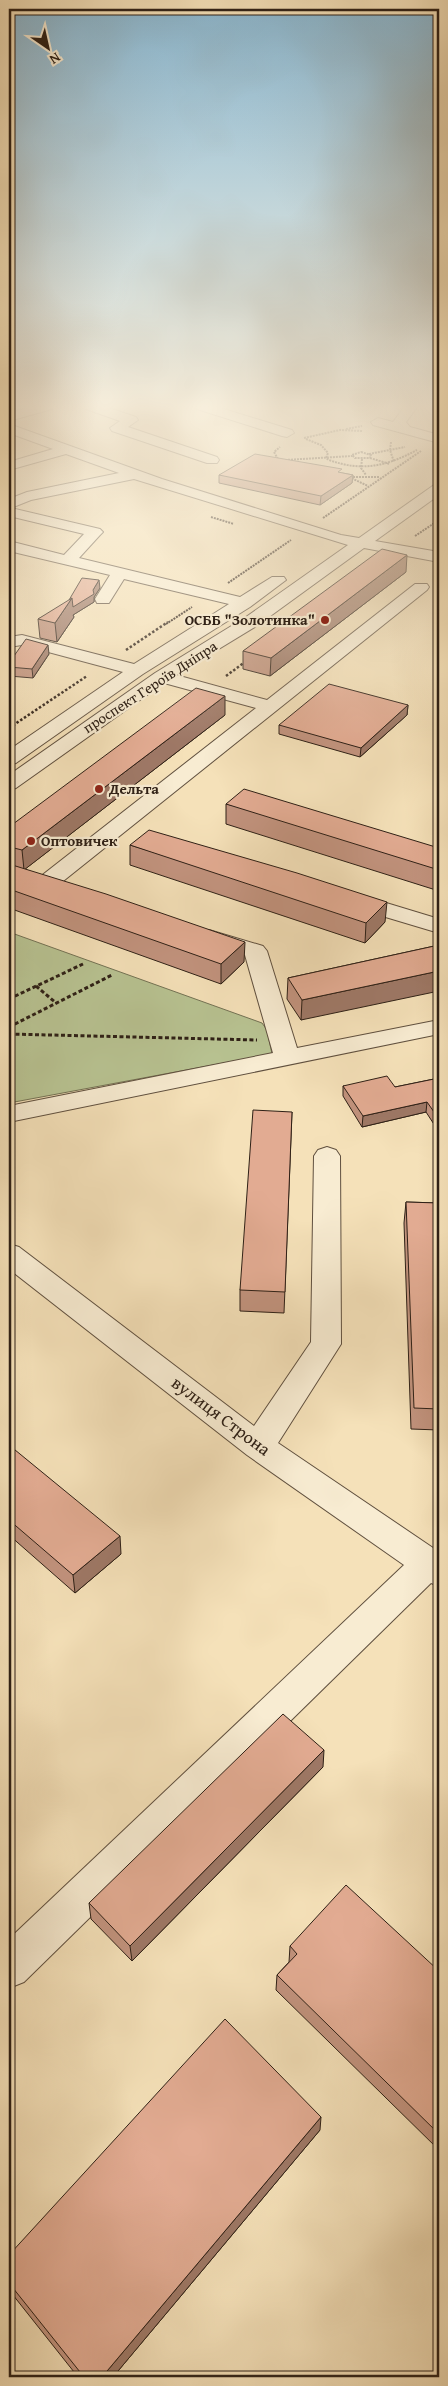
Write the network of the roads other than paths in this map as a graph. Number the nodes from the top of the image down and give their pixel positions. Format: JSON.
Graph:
{"nodes":[{"id":1,"x":32,"y":517,"type":"edge"},
{"id":2,"x":270,"y":517,"type":"edge"},
{"id":3,"x":391,"y":517,"type":"edge"},
{"id":4,"x":359,"y":524,"type":"dead end"},
{"id":5,"x":338,"y":539,"type":"junction"},
{"id":6,"x":362,"y":544,"type":"junction"},
{"id":7,"x":9,"y":546,"type":"edge"},
{"id":8,"x":322,"y":550,"type":"dead end"},
{"id":9,"x":439,"y":556,"type":"edge"},
{"id":10,"x":68,"y":560,"type":"junction"},
{"id":11,"x":291,"y":571,"type":"dead end"},
{"id":12,"x":116,"y":578,"type":"junction"},
{"id":13,"x":421,"y":587,"type":"dead end"},
{"id":14,"x":103,"y":599,"type":"dead end"},
{"id":15,"x":244,"y":603,"type":"junction"},
{"id":16,"x":9,"y":642,"type":"edge"},
{"id":17,"x":137,"y":670,"type":"junction"},
{"id":18,"x":161,"y":677,"type":"junction"},
{"id":19,"x":270,"y":706,"type":"junction"},
{"id":20,"x":9,"y":759,"type":"edge"},
{"id":21,"x":9,"y":784,"type":"edge"},
{"id":22,"x":20,"y":877,"type":"edge"},
{"id":23,"x":44,"y":885,"type":"junction"},
{"id":24,"x":72,"y":894,"type":"edge"},
{"id":25,"x":334,"y":894,"type":"edge"},
{"id":26,"x":439,"y":926,"type":"edge"},
{"id":27,"x":191,"y":931,"type":"edge"},
{"id":28,"x":439,"y":1027,"type":"edge"},
{"id":29,"x":285,"y":1049,"type":"junction"},
{"id":30,"x":9,"y":1114,"type":"edge"},
{"id":31,"x":327,"y":1156,"type":"dead end"},
{"id":32,"x":9,"y":1254,"type":"edge"},
{"id":33,"x":258,"y":1446,"type":"junction"},
{"id":34,"x":434,"y":1567,"type":"edge"},
{"id":35,"x":9,"y":1967,"type":"edge"}],
"edges":[{"from":1,"to":10,"type":"street"},
{"from":2,"to":5,"type":"street"},
{"from":3,"to":6,"type":"street","name":"проспект Героїв Дніпра"},
{"from":4,"to":5,"type":"street"},
{"from":5,"to":6,"type":"street"},
{"from":5,"to":8,"type":"street"},
{"from":6,"to":9,"type":"street"},
{"from":6,"to":18,"type":"street","name":"проспект Героїв Дніпра"},
{"from":7,"to":10,"type":"street"},
{"from":10,"to":12,"type":"street"},
{"from":11,"to":15,"type":"street","name":"проспект Героїв Дніпра"},
{"from":12,"to":14,"type":"street"},
{"from":12,"to":15,"type":"street"},
{"from":13,"to":19,"type":"street"},
{"from":15,"to":17,"type":"street","name":"проспект Героїв Дніпра"},
{"from":16,"to":17,"type":"street"},
{"from":17,"to":20,"type":"street","name":"проспект Героїв Дніпра"},
{"from":18,"to":19,"type":"street"},
{"from":18,"to":21,"type":"street","name":"проспект Героїв Дніпра"},
{"from":19,"to":23,"type":"street"},
{"from":22,"to":23,"type":"street"},
{"from":23,"to":24,"type":"street"},
{"from":25,"to":26,"type":"street"},
{"from":27,"to":29,"type":"street"},
{"from":28,"to":29,"type":"street"},
{"from":29,"to":30,"type":"street"},
{"from":31,"to":33,"type":"street"},
{"from":32,"to":33,"type":"street","name":"вулиця Строна"},
{"from":33,"to":34,"type":"street","name":"вулиця Строна"},
{"from":34,"to":35,"type":"street"}]}
